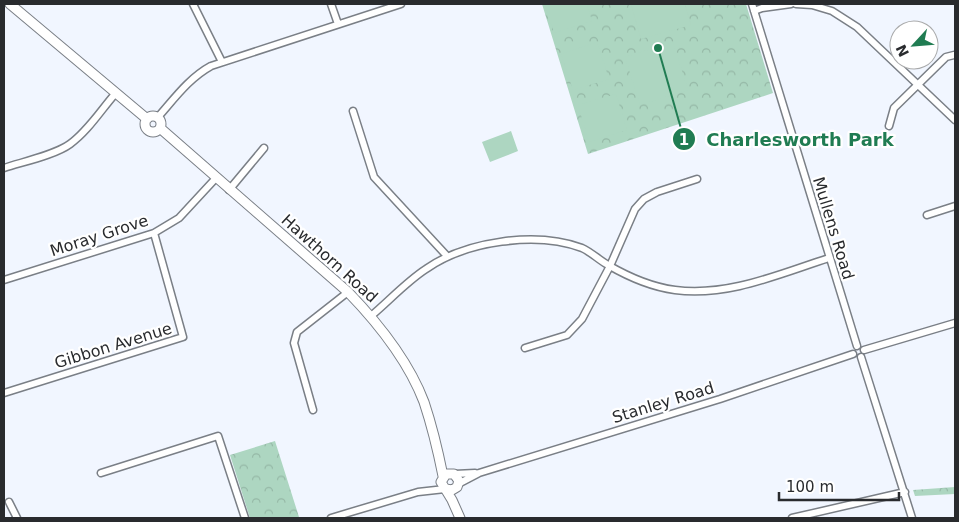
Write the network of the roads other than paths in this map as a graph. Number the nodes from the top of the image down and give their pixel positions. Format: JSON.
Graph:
{"nodes":[{"id":1,"x":10,"y":4,"type":"edge"},
{"id":2,"x":193,"y":4,"type":"edge"},
{"id":3,"x":331,"y":4,"type":"edge"},
{"id":4,"x":401,"y":4,"type":"edge"},
{"id":5,"x":752,"y":4,"type":"edge"},
{"id":6,"x":791,"y":4,"type":"edge"},
{"id":7,"x":796,"y":4,"type":"edge"},
{"id":8,"x":812,"y":4,"type":"edge"},
{"id":9,"x":754,"y":11,"type":"junction"},
{"id":10,"x":338,"y":24,"type":"junction"},
{"id":11,"x":954,"y":55,"type":"dead end"},
{"id":12,"x":222,"y":62,"type":"junction"},
{"id":13,"x":919,"y":85,"type":"junction"},
{"id":14,"x":115,"y":94,"type":"junction"},
{"id":15,"x":353,"y":111,"type":"dead end"},
{"id":16,"x":158,"y":118,"type":"junction"},
{"id":17,"x":147,"y":119,"type":"junction"},
{"id":18,"x":955,"y":120,"type":"edge"},
{"id":19,"x":889,"y":126,"type":"dead end"},
{"id":20,"x":160,"y":128,"type":"junction"},
{"id":21,"x":264,"y":148,"type":"dead end"},
{"id":22,"x":4,"y":168,"type":"edge"},
{"id":23,"x":216,"y":178,"type":"junction"},
{"id":24,"x":697,"y":179,"type":"dead end"},
{"id":25,"x":229,"y":190,"type":"junction"},
{"id":26,"x":955,"y":206,"type":"edge"},
{"id":27,"x":926,"y":215,"type":"dead end"},
{"id":28,"x":154,"y":233,"type":"junction"},
{"id":29,"x":447,"y":256,"type":"junction"},
{"id":30,"x":829,"y":258,"type":"junction"},
{"id":31,"x":610,"y":266,"type":"junction"},
{"id":32,"x":4,"y":280,"type":"edge"},
{"id":33,"x":348,"y":292,"type":"junction"},
{"id":34,"x":371,"y":316,"type":"junction"},
{"id":35,"x":955,"y":323,"type":"edge"},
{"id":36,"x":857,"y":346,"type":"junction"},
{"id":37,"x":525,"y":348,"type":"dead end"},
{"id":38,"x":864,"y":350,"type":"junction"},
{"id":39,"x":854,"y":354,"type":"junction"},
{"id":40,"x":861,"y":357,"type":"junction"},
{"id":41,"x":4,"y":393,"type":"edge"},
{"id":42,"x":313,"y":410,"type":"dead end"},
{"id":43,"x":436,"y":443,"type":"junction"},
{"id":44,"x":101,"y":473,"type":"dead end"},
{"id":45,"x":479,"y":473,"type":"junction"},
{"id":46,"x":454,"y":474,"type":"junction"},
{"id":47,"x":443,"y":477,"type":"junction"},
{"id":48,"x":458,"y":484,"type":"junction"},
{"id":49,"x":446,"y":489,"type":"junction"},
{"id":50,"x":418,"y":492,"type":"junction"},
{"id":51,"x":905,"y":492,"type":"junction"},
{"id":52,"x":9,"y":502,"type":"dead end"},
{"id":53,"x":17,"y":518,"type":"edge"},
{"id":54,"x":245,"y":518,"type":"edge"},
{"id":55,"x":331,"y":518,"type":"edge"},
{"id":56,"x":460,"y":518,"type":"edge"},
{"id":57,"x":795,"y":518,"type":"edge"},
{"id":58,"x":912,"y":518,"type":"edge"}],
"edges":[{"from":1,"to":14,"type":"main road"},
{"from":2,"to":12,"type":"street"},
{"from":3,"to":10,"type":"street"},
{"from":4,"to":10,"type":"street"},
{"from":5,"to":9,"type":"street","name":"Mullens Road"},
{"from":6,"to":9,"type":"street"},
{"from":7,"to":8,"type":"street"},
{"from":8,"to":13,"type":"street"},
{"from":9,"to":30,"type":"street","name":"Mullens Road"},
{"from":10,"to":12,"type":"street"},
{"from":11,"to":13,"type":"street"},
{"from":12,"to":16,"type":"street"},
{"from":13,"to":18,"type":"street"},
{"from":13,"to":19,"type":"street"},
{"from":14,"to":17,"type":"main road"},
{"from":14,"to":22,"type":"street"},
{"from":15,"to":29,"type":"street"},
{"from":16,"to":17,"type":"main road"},
{"from":16,"to":20,"type":"main road"},
{"from":17,"to":20,"type":"main road"},
{"from":20,"to":23,"type":"main road","name":"Hawthorn Road"},
{"from":21,"to":25,"type":"street"},
{"from":23,"to":25,"type":"main road","name":"Hawthorn Road"},
{"from":23,"to":28,"type":"street","name":"Moray Grove"},
{"from":24,"to":31,"type":"street"},
{"from":25,"to":33,"type":"main road","name":"Hawthorn Road"},
{"from":26,"to":27,"type":"street"},
{"from":28,"to":32,"type":"street","name":"Moray Grove"},
{"from":28,"to":41,"type":"street","name":"Gibbon Avenue"},
{"from":29,"to":31,"type":"street"},
{"from":29,"to":34,"type":"street"},
{"from":30,"to":31,"type":"street"},
{"from":30,"to":36,"type":"street","name":"Mullens Road"},
{"from":31,"to":37,"type":"street"},
{"from":33,"to":34,"type":"main road","name":"Hawthorn Road"},
{"from":33,"to":42,"type":"street"},
{"from":34,"to":43,"type":"main road","name":"Hawthorn Road"},
{"from":35,"to":38,"type":"street"},
{"from":36,"to":38,"type":"street"},
{"from":36,"to":39,"type":"street"},
{"from":38,"to":40,"type":"street"},
{"from":39,"to":40,"type":"street"},
{"from":39,"to":45,"type":"street","name":"Stanley Road"},
{"from":40,"to":51,"type":"street"},
{"from":43,"to":46,"type":"main road","name":"Hawthorn Road"},
{"from":43,"to":47,"type":"main road","name":"Hawthorn Road"},
{"from":44,"to":54,"type":"street"},
{"from":45,"to":46,"type":"street","name":"Stanley Road"},
{"from":45,"to":48,"type":"street","name":"Stanley Road"},
{"from":46,"to":47,"type":"main road"},
{"from":46,"to":48,"type":"main road"},
{"from":47,"to":49,"type":"main road"},
{"from":47,"to":50,"type":"street"},
{"from":48,"to":49,"type":"main road"},
{"from":48,"to":56,"type":"main road"},
{"from":49,"to":50,"type":"street"},
{"from":49,"to":56,"type":"main road"},
{"from":50,"to":55,"type":"street"},
{"from":51,"to":57,"type":"street"},
{"from":51,"to":58,"type":"street"},
{"from":52,"to":53,"type":"street"}]}
